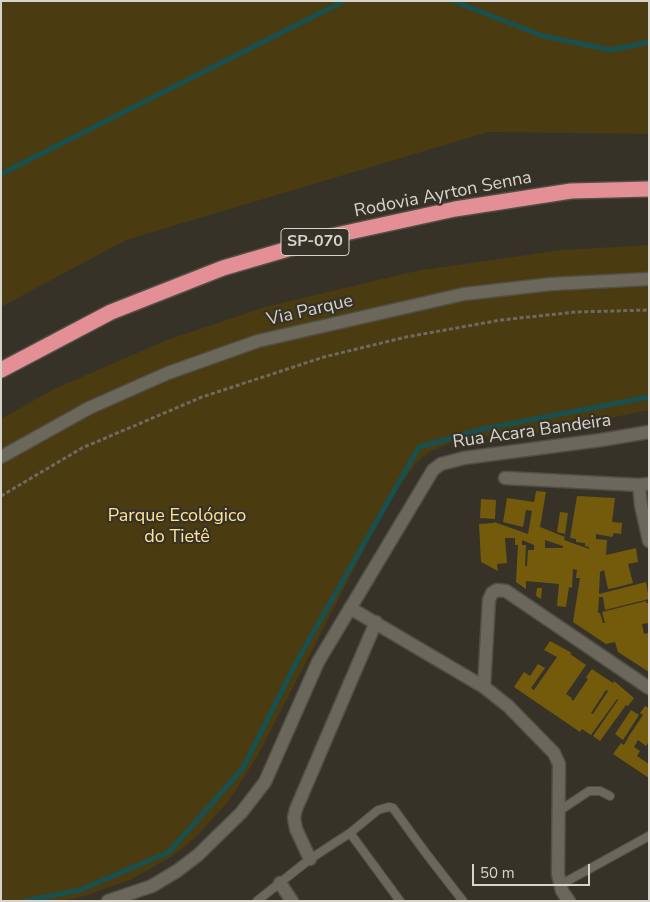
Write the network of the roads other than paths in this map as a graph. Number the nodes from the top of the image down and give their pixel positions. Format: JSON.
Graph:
{"nodes":[{"id":1,"x":649,"y":189,"type":"edge"},
{"id":2,"x":649,"y":279,"type":"edge"},
{"id":3,"x":1,"y":370,"type":"edge"},
{"id":4,"x":649,"y":432,"type":"edge"},
{"id":5,"x":1,"y":457,"type":"edge"},
{"id":6,"x":506,"y":478,"type":"dead end"},
{"id":7,"x":644,"y":484,"type":"edge"},
{"id":8,"x":649,"y":541,"type":"edge"},
{"id":9,"x":350,"y":608,"type":"junction"},
{"id":10,"x":376,"y":622,"type":"junction"},
{"id":11,"x":484,"y":687,"type":"junction"},
{"id":12,"x":649,"y":688,"type":"edge"},
{"id":13,"x":610,"y":796,"type":"dead end"},
{"id":14,"x":559,"y":811,"type":"junction"},
{"id":15,"x":350,"y":833,"type":"junction"},
{"id":16,"x":649,"y":836,"type":"edge"},
{"id":17,"x":310,"y":859,"type":"junction"},
{"id":18,"x":280,"y":883,"type":"junction"},
{"id":19,"x":560,"y":885,"type":"junction"},
{"id":20,"x":108,"y":901,"type":"edge"},
{"id":21,"x":257,"y":901,"type":"edge"},
{"id":22,"x":292,"y":901,"type":"edge"},
{"id":23,"x":400,"y":901,"type":"edge"},
{"id":24,"x":463,"y":901,"type":"edge"},
{"id":25,"x":570,"y":901,"type":"edge"}],
"edges":[{"from":1,"to":3,"type":"highway","name":"Rodovia Ayrton Senna","number":"SP-070"},
{"from":2,"to":5,"type":"street","name":"Via Parque"},
{"from":4,"to":9,"type":"street","name":"Rua Acara Bandeira"},
{"from":6,"to":7,"type":"street"},
{"from":7,"to":8,"type":"street"},
{"from":9,"to":10,"type":"street"},
{"from":9,"to":20,"type":"street","name":"Rua Acara Bandeira"},
{"from":10,"to":11,"type":"street"},
{"from":10,"to":17,"type":"street"},
{"from":11,"to":12,"type":"street"},
{"from":11,"to":14,"type":"street"},
{"from":13,"to":14,"type":"lane"},
{"from":14,"to":19,"type":"street"},
{"from":15,"to":17,"type":"lane"},
{"from":15,"to":23,"type":"lane"},
{"from":15,"to":24,"type":"lane"},
{"from":16,"to":19,"type":"lane"},
{"from":17,"to":18,"type":"lane"},
{"from":18,"to":21,"type":"lane"},
{"from":18,"to":22,"type":"street"},
{"from":19,"to":25,"type":"street"}]}
